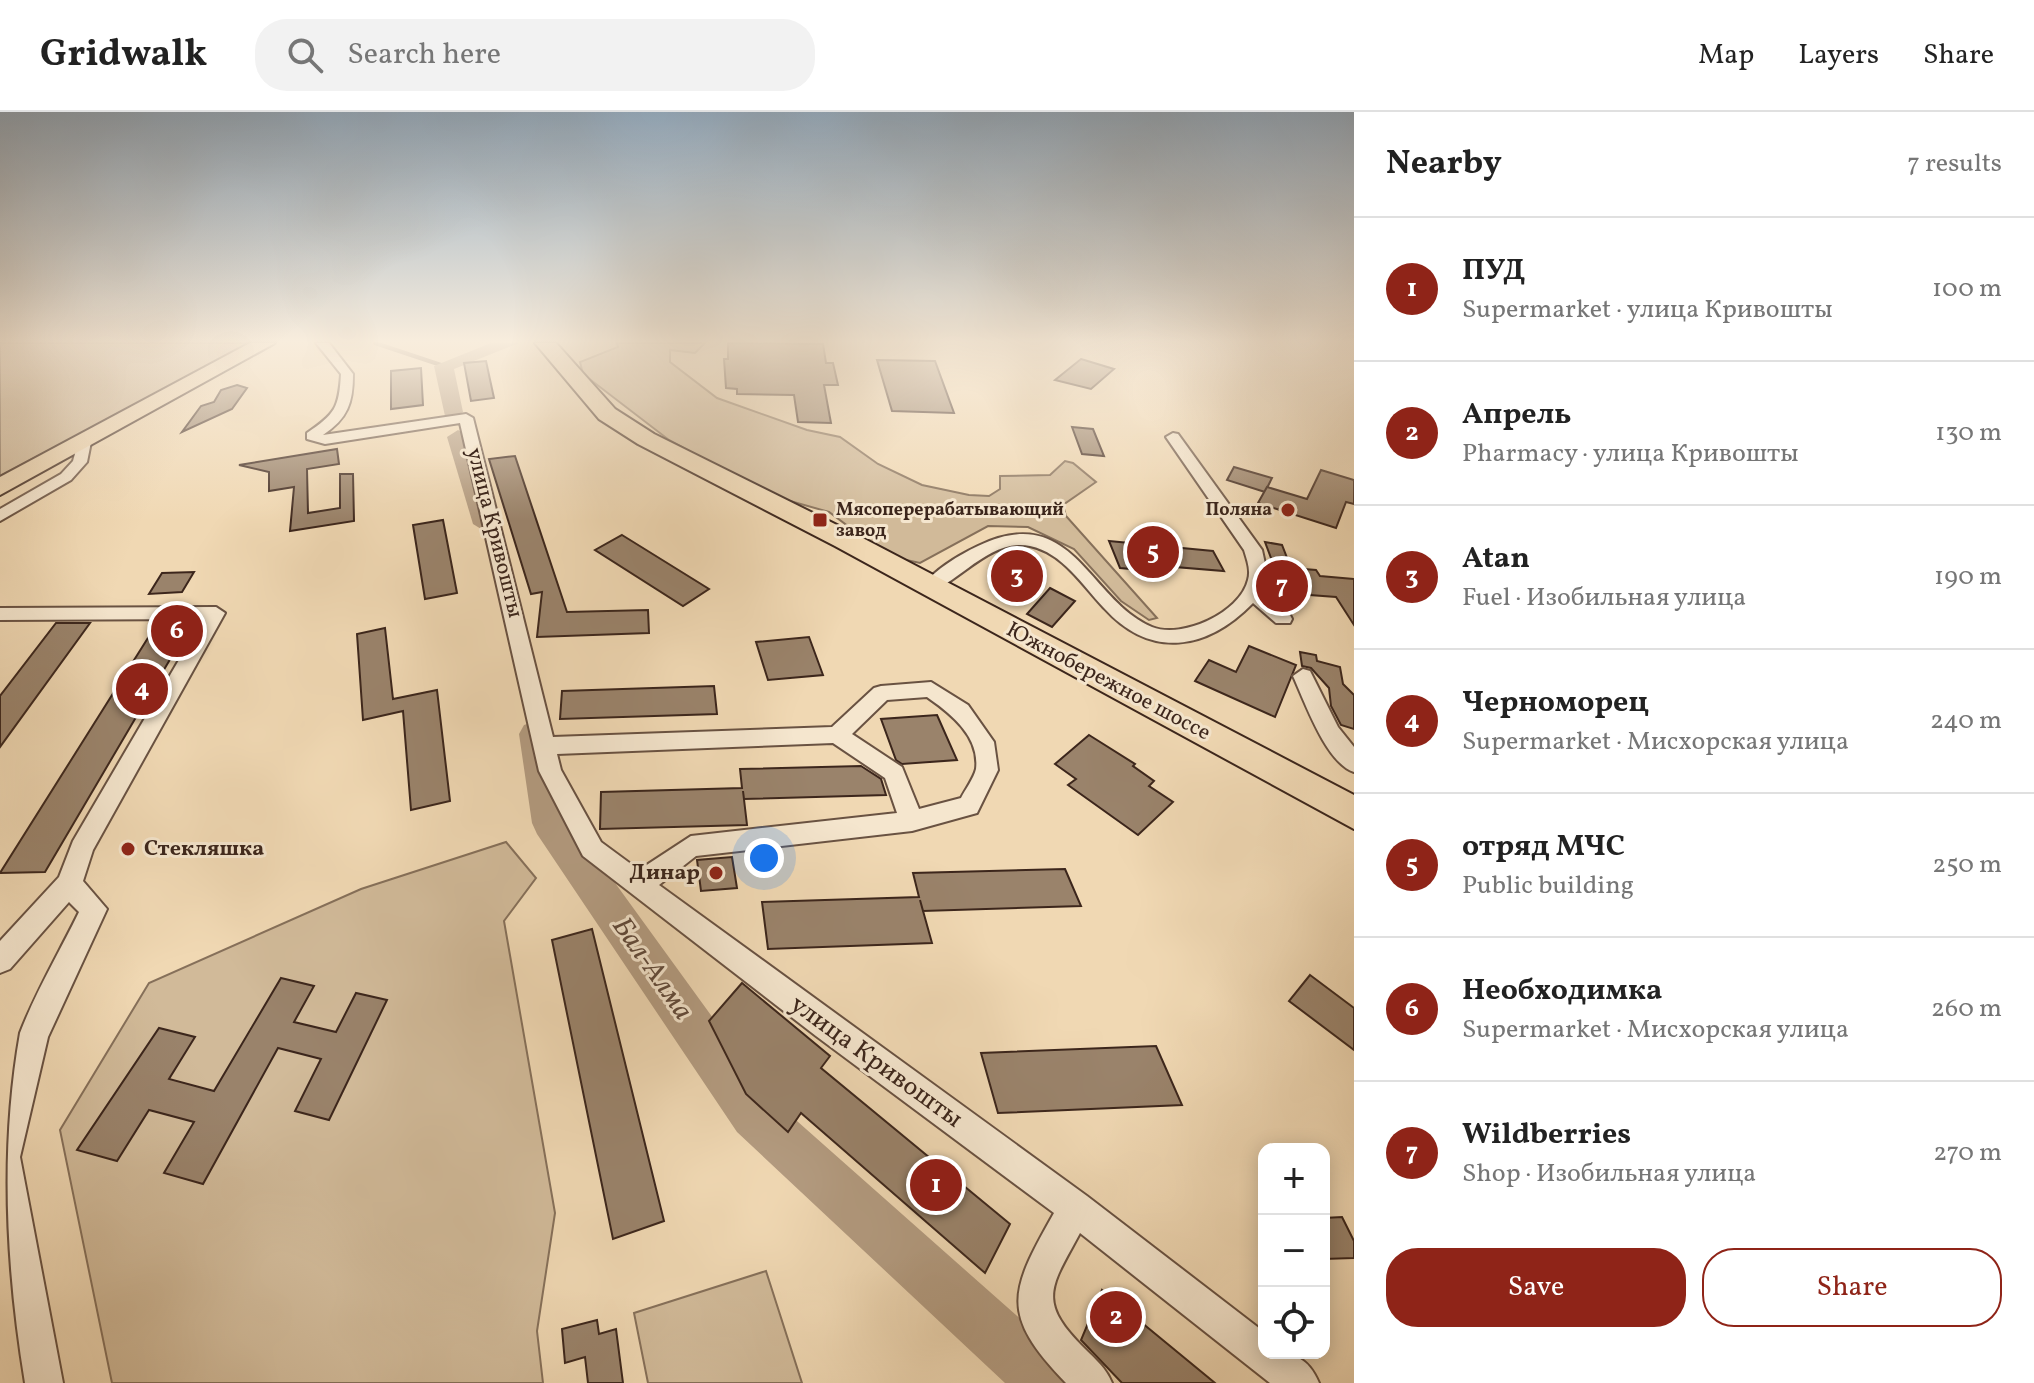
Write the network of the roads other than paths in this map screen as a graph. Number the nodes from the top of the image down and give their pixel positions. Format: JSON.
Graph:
{"nodes":[{"id":1,"x":150,"y":402,"type":"edge"},
{"id":2,"x":153,"y":402,"type":"edge"},
{"id":3,"x":346,"y":402,"type":"edge"},
{"id":4,"x":595,"y":402,"type":"edge"},
{"id":5,"x":1173,"y":437,"type":"dead end"},
{"id":6,"x":80,"y":441,"type":"junction"},
{"id":7,"x":0,"y":484,"type":"edge"},
{"id":8,"x":0,"y":516,"type":"edge"},
{"id":9,"x":947,"y":589,"type":"junction"},
{"id":10,"x":1253,"y":593,"type":"junction"},
{"id":11,"x":0,"y":614,"type":"edge"},
{"id":12,"x":1283,"y":619,"type":"dead end"},
{"id":13,"x":1303,"y":676,"type":"dead end"},
{"id":14,"x":837,"y":735,"type":"junction"},
{"id":15,"x":547,"y":746,"type":"junction"},
{"id":16,"x":1354,"y":763,"type":"edge"},
{"id":17,"x":1354,"y":801,"type":"edge"},
{"id":18,"x":1354,"y":813,"type":"edge"},
{"id":19,"x":912,"y":821,"type":"junction"},
{"id":20,"x":69,"y":884,"type":"junction"},
{"id":21,"x":639,"y":885,"type":"junction"},
{"id":22,"x":0,"y":960,"type":"edge"},
{"id":23,"x":1075,"y":1208,"type":"junction"},
{"id":24,"x":44,"y":1383,"type":"edge"},
{"id":25,"x":1093,"y":1383,"type":"edge"},
{"id":26,"x":1300,"y":1383,"type":"edge"}],
"edges":[{"from":1,"to":6,"type":"highway"},
{"from":2,"to":6,"type":"highway"},
{"from":3,"to":15,"type":"street","name":"улица Кривошты"},
{"from":4,"to":9,"type":"highway","name":"Южнобережное шоссе"},
{"from":5,"to":10,"type":"street"},
{"from":6,"to":7,"type":"highway"},
{"from":6,"to":8,"type":"street"},
{"from":9,"to":10,"type":"street"},
{"from":9,"to":17,"type":"highway","name":"Южнобережное шоссе"},
{"from":9,"to":18,"type":"highway","name":"Южнобережное шоссе"},
{"from":10,"to":12,"type":"street"},
{"from":11,"to":20,"type":"street"},
{"from":13,"to":16,"type":"street"},
{"from":14,"to":15,"type":"street"},
{"from":14,"to":19,"type":"street"},
{"from":14,"to":19,"type":"street"},
{"from":15,"to":21,"type":"street","name":"улица Кривошты"},
{"from":19,"to":21,"type":"street"},
{"from":20,"to":22,"type":"street"},
{"from":20,"to":24,"type":"street"},
{"from":21,"to":23,"type":"street","name":"улица Кривошты"},
{"from":23,"to":25,"type":"street"},
{"from":23,"to":26,"type":"street","name":"улица Кривошты"}]}
